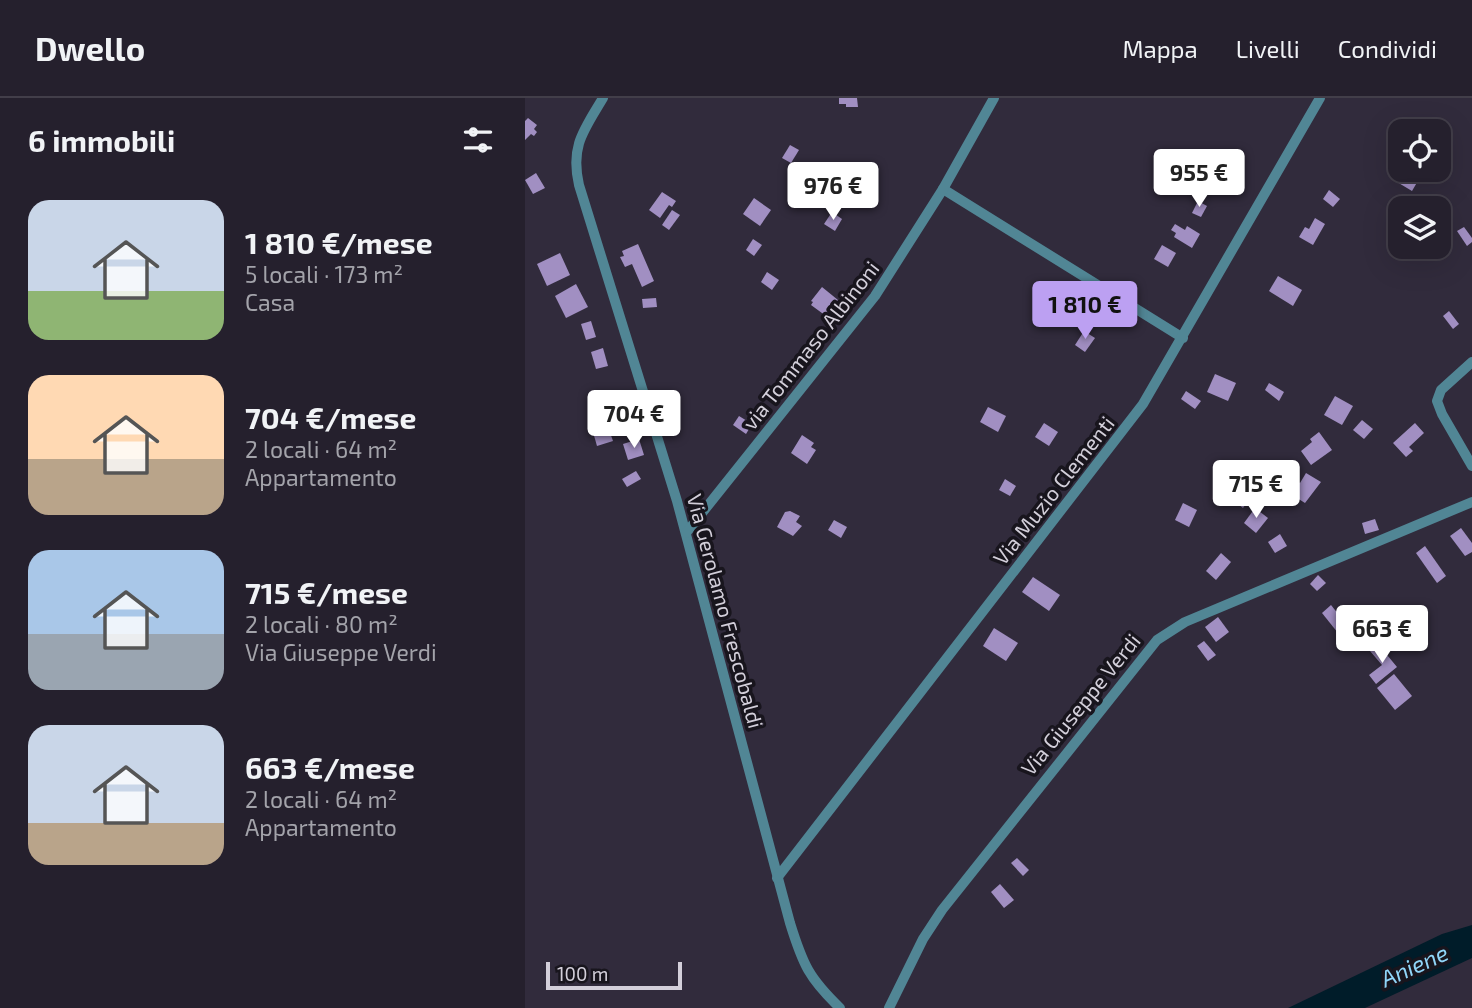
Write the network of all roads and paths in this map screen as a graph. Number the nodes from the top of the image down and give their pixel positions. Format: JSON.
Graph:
{"nodes":[{"id":1,"x":603,"y":98,"type":"edge"},
{"id":2,"x":994,"y":98,"type":"edge"},
{"id":3,"x":1320,"y":98,"type":"edge"},
{"id":4,"x":943,"y":189,"type":"junction"},
{"id":5,"x":1183,"y":338,"type":"junction"},
{"id":6,"x":1472,"y":362,"type":"edge"},
{"id":7,"x":1472,"y":466,"type":"edge"},
{"id":8,"x":1472,"y":502,"type":"edge"},
{"id":9,"x":686,"y":533,"type":"junction"},
{"id":10,"x":777,"y":878,"type":"junction"},
{"id":11,"x":840,"y":1008,"type":"edge"},
{"id":12,"x":889,"y":1008,"type":"edge"}],
"edges":[{"from":1,"to":9,"type":"street","name":"Via Gerolamo Frescobaldi"},
{"from":2,"to":4,"type":"street","name":"via Tommaso Albinoni"},
{"from":3,"to":5,"type":"street","name":"Via Muzio Clementi"},
{"from":4,"to":5,"type":"street"},
{"from":4,"to":9,"type":"street","name":"via Tommaso Albinoni"},
{"from":5,"to":10,"type":"street","name":"Via Muzio Clementi"},
{"from":6,"to":7,"type":"street"},
{"from":8,"to":12,"type":"street","name":"Via Giuseppe Verdi"},
{"from":9,"to":10,"type":"street","name":"Via Gerolamo Frescobaldi"},
{"from":10,"to":11,"type":"street","name":"Via Gerolamo Frescobaldi"}]}
